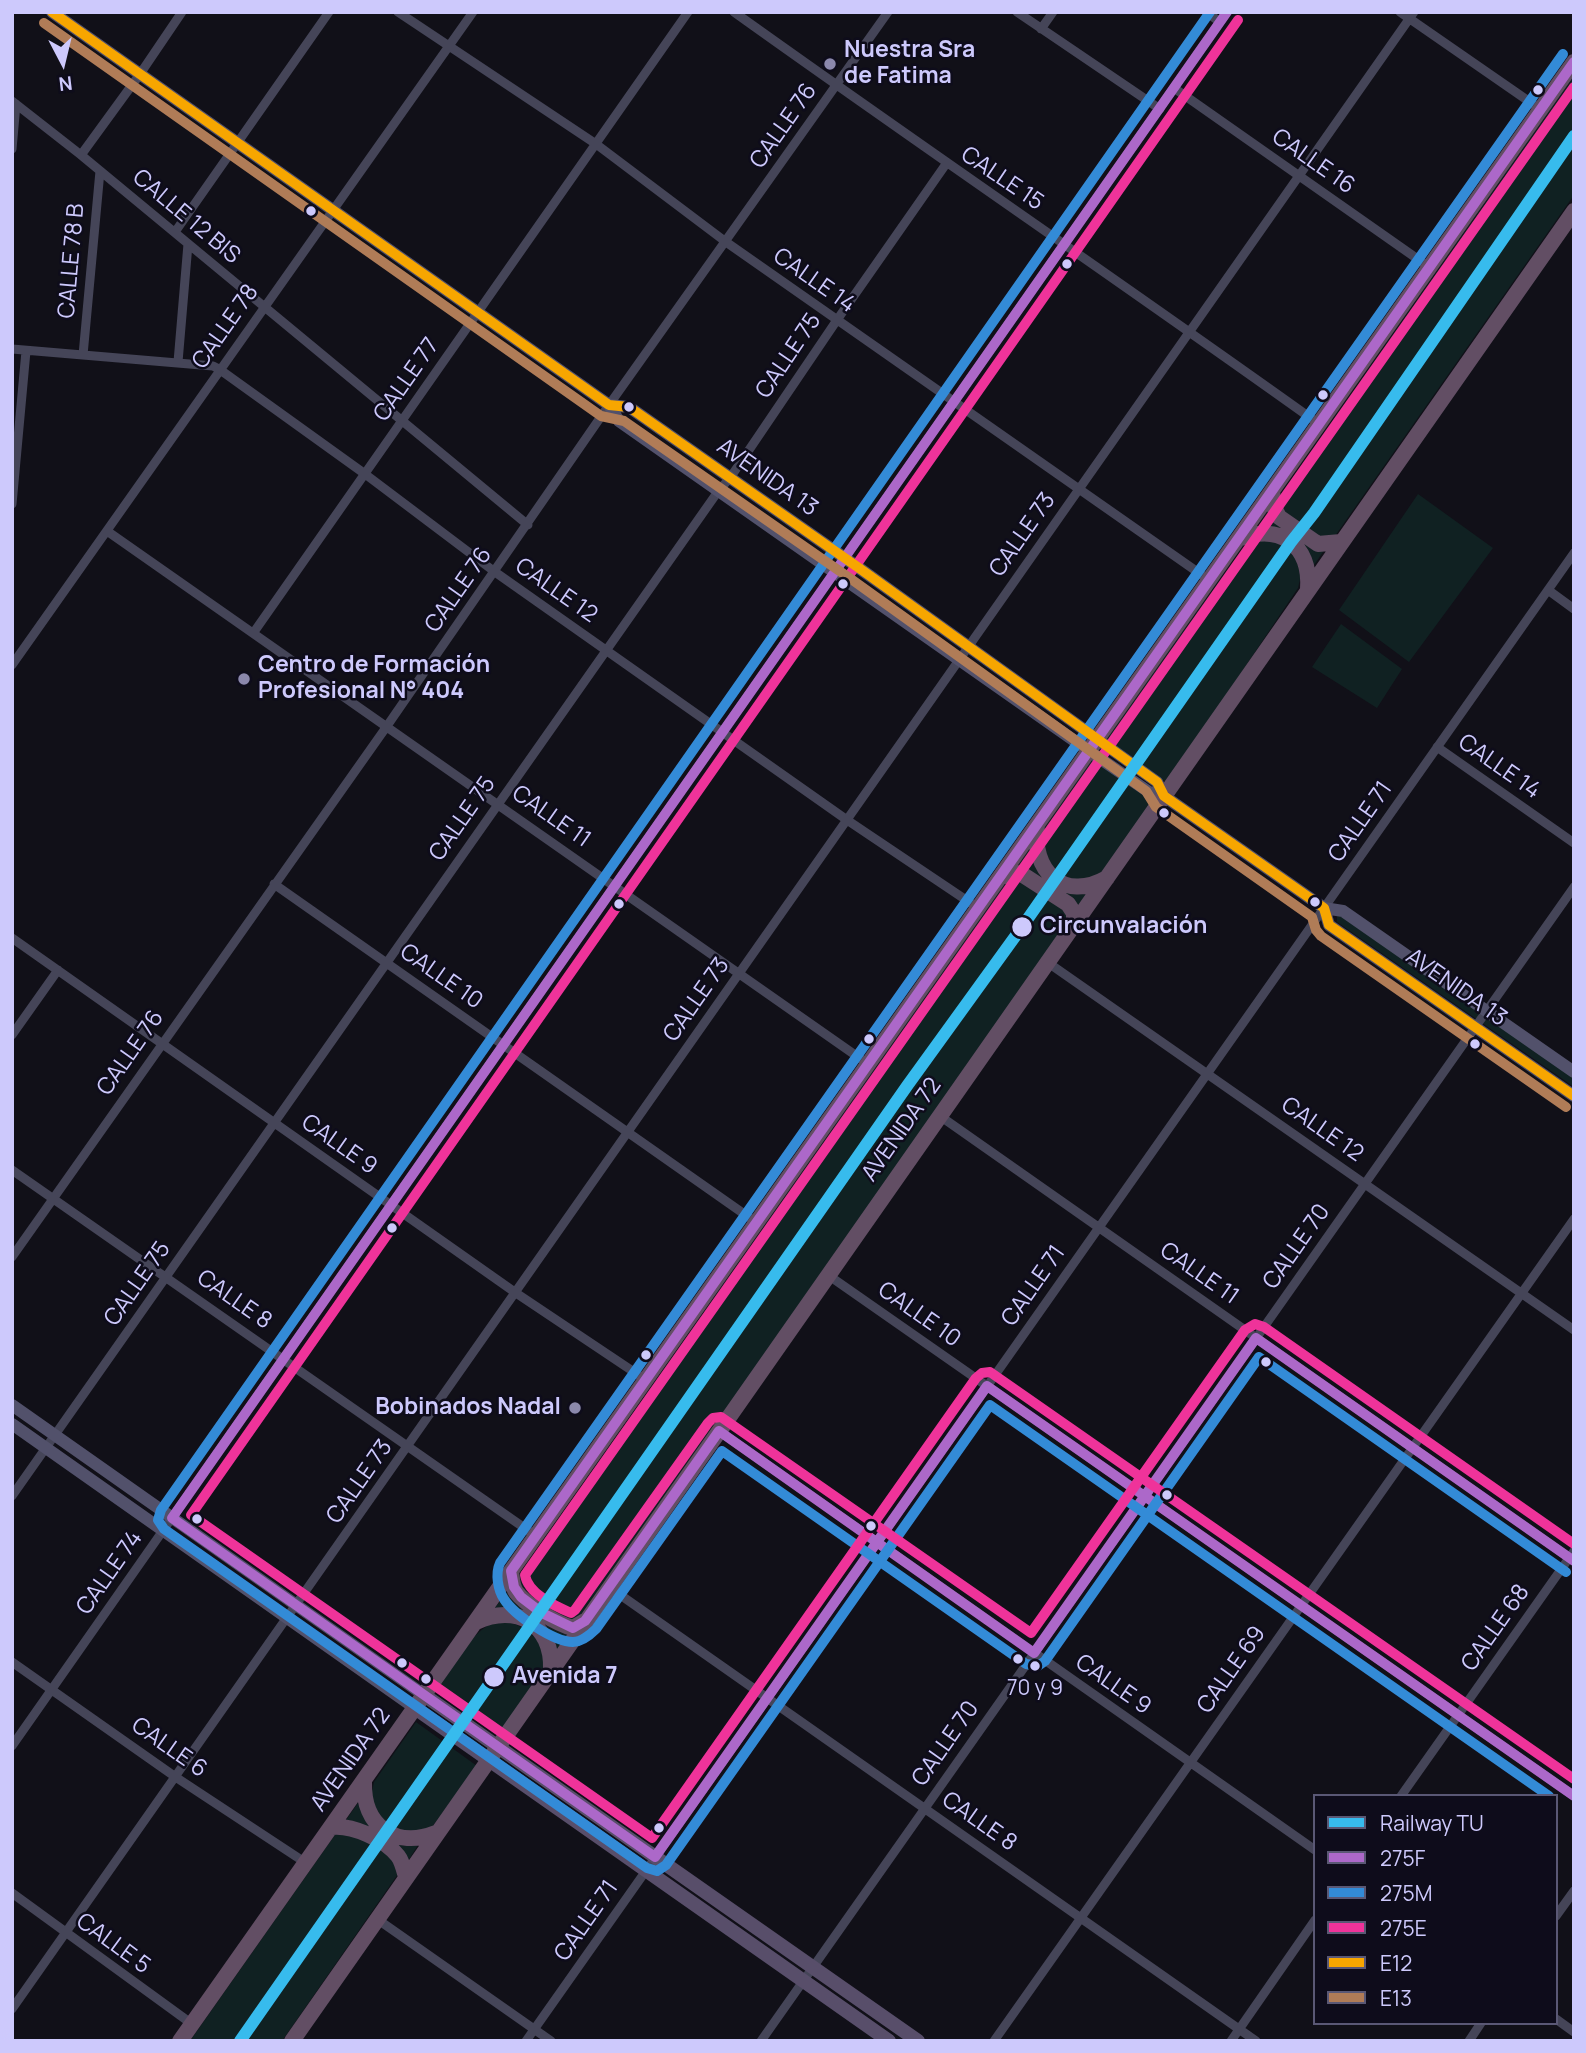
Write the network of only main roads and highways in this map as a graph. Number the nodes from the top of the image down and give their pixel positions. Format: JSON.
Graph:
{"nodes":[{"id":1,"x":52,"y":12,"type":"edge"},
{"id":2,"x":1574,"y":62,"type":"edge"},
{"id":3,"x":1574,"y":211,"type":"edge"},
{"id":4,"x":609,"y":405,"type":"junction"},
{"id":5,"x":1272,"y":491,"type":"junction"},
{"id":6,"x":1238,"y":539,"type":"junction"},
{"id":7,"x":1341,"y":542,"type":"junction"},
{"id":8,"x":1308,"y":589,"type":"junction"},
{"id":9,"x":1093,"y":745,"type":"junction"},
{"id":10,"x":1164,"y":796,"type":"junction"},
{"id":11,"x":1037,"y":825,"type":"junction"},
{"id":12,"x":1000,"y":877,"type":"junction"},
{"id":13,"x":1107,"y":878,"type":"junction"},
{"id":14,"x":1324,"y":908,"type":"junction"},
{"id":15,"x":1074,"y":924,"type":"junction"},
{"id":16,"x":1574,"y":1072,"type":"edge"},
{"id":17,"x":1574,"y":1096,"type":"edge"},
{"id":18,"x":12,"y":1405,"type":"edge"},
{"id":19,"x":12,"y":1424,"type":"edge"},
{"id":20,"x":511,"y":1571,"type":"junction"},
{"id":21,"x":585,"y":1621,"type":"junction"},
{"id":22,"x":476,"y":1622,"type":"junction"},
{"id":23,"x":551,"y":1670,"type":"junction"},
{"id":24,"x":420,"y":1701,"type":"junction"},
{"id":25,"x":493,"y":1753,"type":"junction"},
{"id":26,"x":364,"y":1782,"type":"junction"},
{"id":27,"x":332,"y":1827,"type":"junction"},
{"id":28,"x":436,"y":1833,"type":"junction"},
{"id":29,"x":406,"y":1877,"type":"junction"},
{"id":30,"x":180,"y":2041,"type":"edge"},
{"id":31,"x":292,"y":2041,"type":"edge"},
{"id":32,"x":889,"y":2041,"type":"edge"},
{"id":33,"x":918,"y":2041,"type":"edge"}],
"edges":[{"from":1,"to":4,"type":"main road","name":"AVENIDA 13"},
{"from":2,"to":5,"type":"highway","name":"AVENIDA 72"},
{"from":3,"to":7,"type":"highway","name":"AVENIDA 72"},
{"from":4,"to":9,"type":"main road","name":"AVENIDA 13"},
{"from":4,"to":9,"type":"main road","name":"AVENIDA 13"},
{"from":5,"to":6,"type":"highway","name":"AVENIDA 72"},
{"from":5,"to":7,"type":"highway"},
{"from":6,"to":8,"type":"highway"},
{"from":6,"to":9,"type":"highway","name":"AVENIDA 72"},
{"from":7,"to":8,"type":"highway","name":"AVENIDA 72"},
{"from":8,"to":10,"type":"highway","name":"AVENIDA 72"},
{"from":9,"to":10,"type":"main road","name":"AVENIDA 13"},
{"from":9,"to":11,"type":"highway","name":"AVENIDA 72"},
{"from":10,"to":13,"type":"highway","name":"AVENIDA 72"},
{"from":10,"to":14,"type":"main road","name":"AVENIDA 13"},
{"from":11,"to":12,"type":"highway","name":"AVENIDA 72"},
{"from":11,"to":13,"type":"highway"},
{"from":12,"to":15,"type":"highway"},
{"from":12,"to":20,"type":"highway","name":"AVENIDA 72"},
{"from":13,"to":15,"type":"highway","name":"AVENIDA 72"},
{"from":14,"to":16,"type":"main road","name":"AVENIDA 13"},
{"from":14,"to":17,"type":"main road","name":"AVENIDA 13"},
{"from":15,"to":21,"type":"highway","name":"AVENIDA 72"},
{"from":18,"to":24,"type":"main road"},
{"from":19,"to":24,"type":"main road"},
{"from":20,"to":21,"type":"highway"},
{"from":20,"to":22,"type":"highway","name":"AVENIDA 72"},
{"from":21,"to":23,"type":"highway","name":"AVENIDA 72"},
{"from":22,"to":23,"type":"highway"},
{"from":22,"to":24,"type":"highway","name":"AVENIDA 72"},
{"from":23,"to":25,"type":"highway","name":"AVENIDA 72"},
{"from":24,"to":25,"type":"main road"},
{"from":24,"to":26,"type":"highway","name":"AVENIDA 72"},
{"from":25,"to":28,"type":"highway","name":"AVENIDA 72"},
{"from":25,"to":32,"type":"main road"},
{"from":25,"to":33,"type":"main road"},
{"from":26,"to":27,"type":"highway","name":"AVENIDA 72"},
{"from":26,"to":28,"type":"highway"},
{"from":27,"to":29,"type":"highway"},
{"from":27,"to":30,"type":"highway","name":"AVENIDA 72"},
{"from":28,"to":29,"type":"highway","name":"AVENIDA 72"},
{"from":29,"to":31,"type":"highway","name":"AVENIDA 72"}]}
